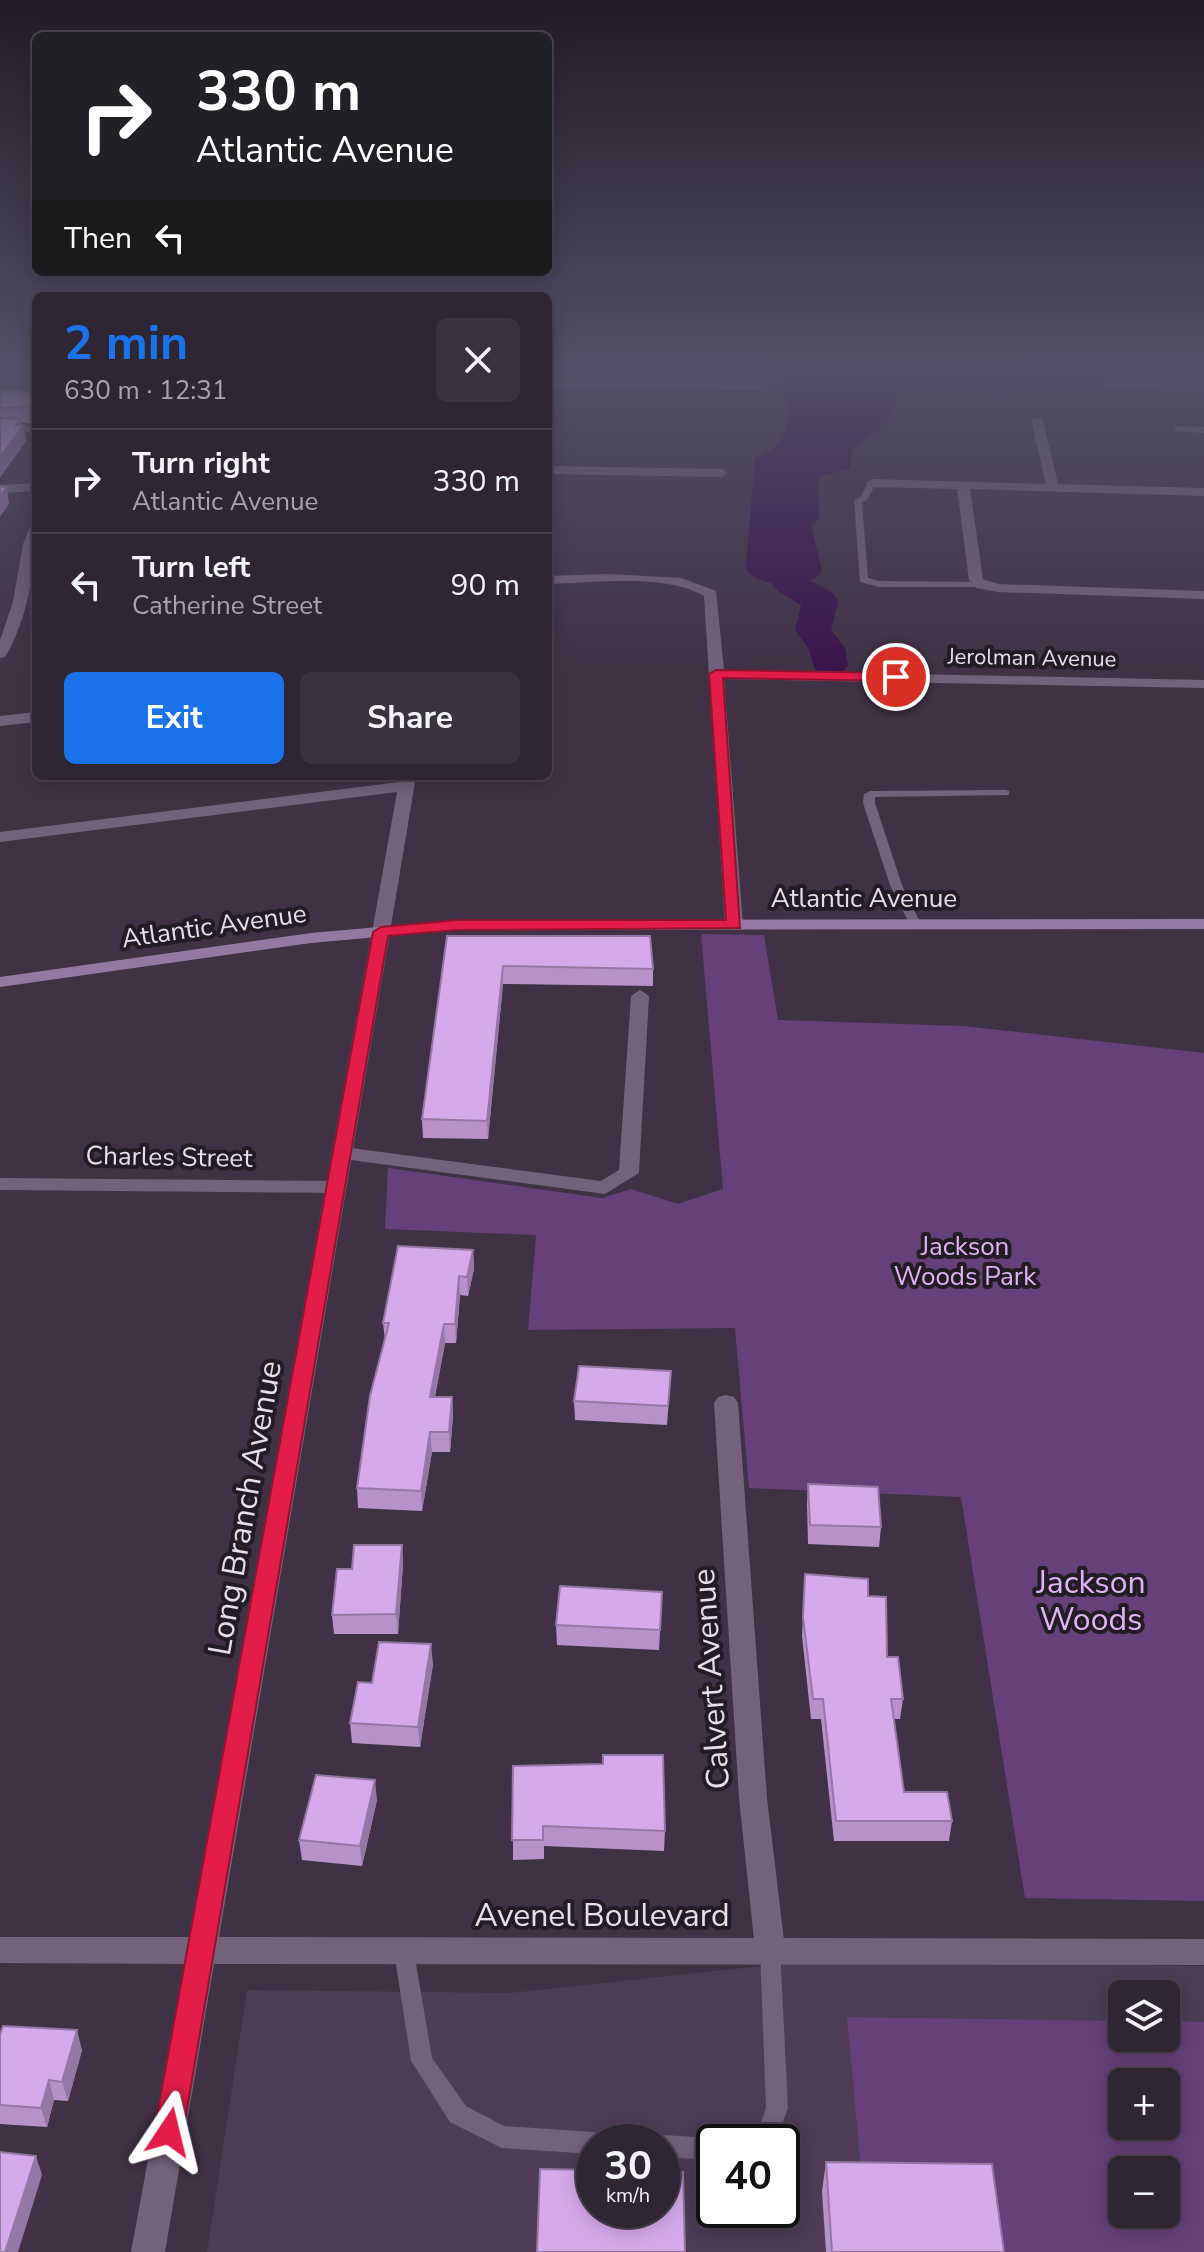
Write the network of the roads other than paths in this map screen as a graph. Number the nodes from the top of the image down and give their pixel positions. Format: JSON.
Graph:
{"nodes":[{"id":1,"x":1048,"y":468,"type":"edge"},
{"id":2,"x":552,"y":470,"type":"edge"},
{"id":3,"x":722,"y":473,"type":"dead end"},
{"id":4,"x":872,"y":483,"type":"joint"},
{"id":5,"x":963,"y":485,"type":"junction"},
{"id":6,"x":32,"y":487,"type":"edge"},
{"id":7,"x":1053,"y":488,"type":"junction"},
{"id":8,"x":0,"y":489,"type":"edge"},
{"id":9,"x":1204,"y":492,"type":"edge"},
{"id":10,"x":32,"y":537,"type":"edge"},
{"id":11,"x":552,"y":580,"type":"edge"},
{"id":12,"x":981,"y":585,"type":"junction"},
{"id":13,"x":29,"y":592,"type":"edge"},
{"id":14,"x":1204,"y":595,"type":"edge"},
{"id":15,"x":0,"y":654,"type":"edge"},
{"id":16,"x":716,"y":674,"type":"junction"},
{"id":17,"x":1204,"y":684,"type":"edge"},
{"id":18,"x":32,"y":717,"type":"edge"},
{"id":19,"x":0,"y":721,"type":"edge"},
{"id":20,"x":407,"y":781,"type":"edge"},
{"id":21,"x":1005,"y":793,"type":"dead end"},
{"id":22,"x":0,"y":837,"type":"edge"},
{"id":23,"x":915,"y":924,"type":"junction"},
{"id":24,"x":1204,"y":924,"type":"edge"},
{"id":25,"x":734,"y":925,"type":"junction"},
{"id":26,"x":381,"y":932,"type":"junction"},
{"id":27,"x":0,"y":982,"type":"edge"},
{"id":28,"x":640,"y":996,"type":"dead end"},
{"id":29,"x":343,"y":1153,"type":"junction"},
{"id":30,"x":0,"y":1184,"type":"edge"},
{"id":31,"x":337,"y":1187,"type":"junction"},
{"id":32,"x":726,"y":1403,"type":"dead end"},
{"id":33,"x":770,"y":1949,"type":"junction"},
{"id":34,"x":0,"y":1950,"type":"edge"},
{"id":35,"x":404,"y":1952,"type":"junction"},
{"id":36,"x":1204,"y":1952,"type":"edge"},
{"id":37,"x":201,"y":1953,"type":"junction"},
{"id":38,"x":771,"y":2124,"type":"edge"},
{"id":39,"x":576,"y":2142,"type":"edge"},
{"id":40,"x":148,"y":2252,"type":"edge"}],
"edges":[{"from":1,"to":7,"type":"street"},
{"from":2,"to":3,"type":"street"},
{"from":4,"to":5,"type":"street"},
{"from":4,"to":12,"type":"lane"},
{"from":5,"to":7,"type":"street"},
{"from":5,"to":12,"type":"street"},
{"from":6,"to":8,"type":"street"},
{"from":7,"to":9,"type":"street"},
{"from":10,"to":13,"type":"street"},
{"from":11,"to":16,"type":"street"},
{"from":12,"to":14,"type":"street"},
{"from":13,"to":15,"type":"street"},
{"from":16,"to":17,"type":"street","name":"Jerolman Avenue"},
{"from":16,"to":25,"type":"street"},
{"from":18,"to":19,"type":"street"},
{"from":20,"to":22,"type":"street"},
{"from":20,"to":26,"type":"street","name":"Long Branch Avenue"},
{"from":21,"to":23,"type":"lane"},
{"from":23,"to":24,"type":"main road","name":"Atlantic Avenue"},
{"from":23,"to":25,"type":"main road","name":"Atlantic Avenue"},
{"from":25,"to":26,"type":"main road","name":"Atlantic Avenue"},
{"from":26,"to":27,"type":"main road","name":"Atlantic Avenue"},
{"from":26,"to":29,"type":"street","name":"Long Branch Avenue"},
{"from":28,"to":29,"type":"street"},
{"from":29,"to":31,"type":"street","name":"Long Branch Avenue"},
{"from":30,"to":31,"type":"street","name":"Charles Street"},
{"from":31,"to":37,"type":"street","name":"Long Branch Avenue"},
{"from":32,"to":33,"type":"street","name":"Calvert Avenue"},
{"from":33,"to":35,"type":"street","name":"Avenel Boulevard"},
{"from":33,"to":36,"type":"street","name":"Avenel Boulevard"},
{"from":33,"to":38,"type":"lane"},
{"from":34,"to":37,"type":"street","name":"Avenel Boulevard"},
{"from":35,"to":37,"type":"street","name":"Avenel Boulevard"},
{"from":35,"to":39,"type":"lane"},
{"from":37,"to":40,"type":"street","name":"Long Branch Avenue"}]}
